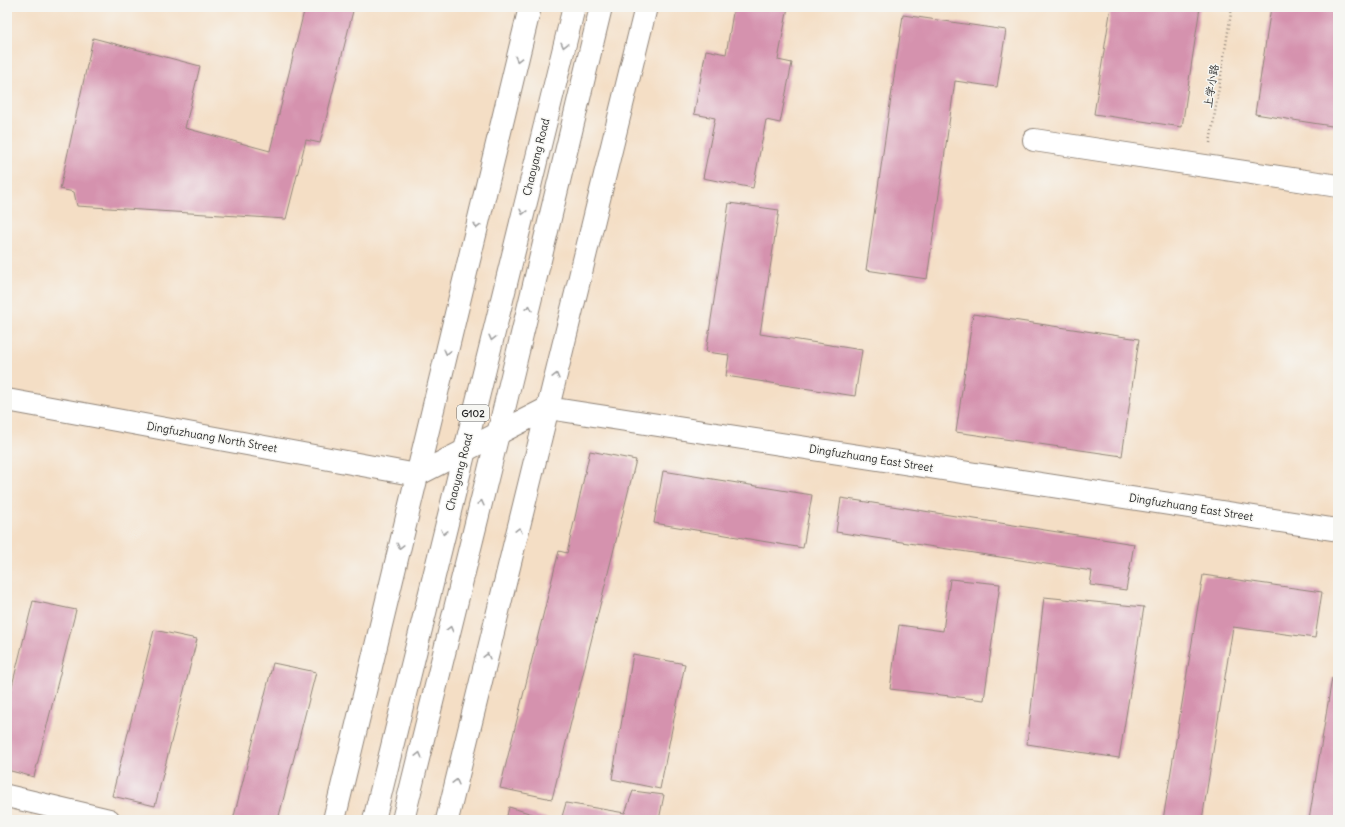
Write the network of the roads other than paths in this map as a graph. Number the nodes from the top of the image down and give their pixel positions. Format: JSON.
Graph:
{"nodes":[{"id":1,"x":530,"y":7,"type":"edge"},
{"id":2,"x":574,"y":7,"type":"edge"},
{"id":3,"x":601,"y":7,"type":"edge"},
{"id":4,"x":646,"y":7,"type":"edge"},
{"id":5,"x":1034,"y":140,"type":"dead end"},
{"id":6,"x":1338,"y":186,"type":"edge"},
{"id":7,"x":7,"y":400,"type":"edge"},
{"id":8,"x":548,"y":408,"type":"junction"},
{"id":9,"x":498,"y":434,"type":"junction"},
{"id":10,"x":463,"y":452,"type":"junction"},
{"id":11,"x":417,"y":475,"type":"junction"},
{"id":12,"x":1338,"y":530,"type":"edge"},
{"id":13,"x":7,"y":796,"type":"edge"},
{"id":14,"x":109,"y":820,"type":"edge"},
{"id":15,"x":334,"y":820,"type":"edge"},
{"id":16,"x":374,"y":820,"type":"edge"},
{"id":17,"x":403,"y":820,"type":"edge"},
{"id":18,"x":447,"y":820,"type":"edge"}],
"edges":[{"from":1,"to":11,"type":"main road","one_way":true},
{"from":2,"to":10,"type":"main road","name":"Chaoyang Road","number":"G102","one_way":true},
{"from":9,"to":3,"type":"main road","number":"G102","one_way":true},
{"from":8,"to":4,"type":"main road","one_way":true},
{"from":5,"to":6,"type":"main road"},
{"from":7,"to":11,"type":"main road","name":"Dingfuzhuang North Street"},
{"from":8,"to":9,"type":"main road"},
{"from":8,"to":12,"type":"main road","name":"Dingfuzhuang East Street"},
{"from":18,"to":8,"type":"main road","one_way":true},
{"from":9,"to":10,"type":"main road"},
{"from":17,"to":9,"type":"main road","number":"G102","one_way":true},
{"from":10,"to":11,"type":"main road"},
{"from":10,"to":16,"type":"main road","name":"Chaoyang Road","number":"G102","one_way":true},
{"from":11,"to":15,"type":"main road","one_way":true},
{"from":13,"to":14,"type":"main road"}]}
